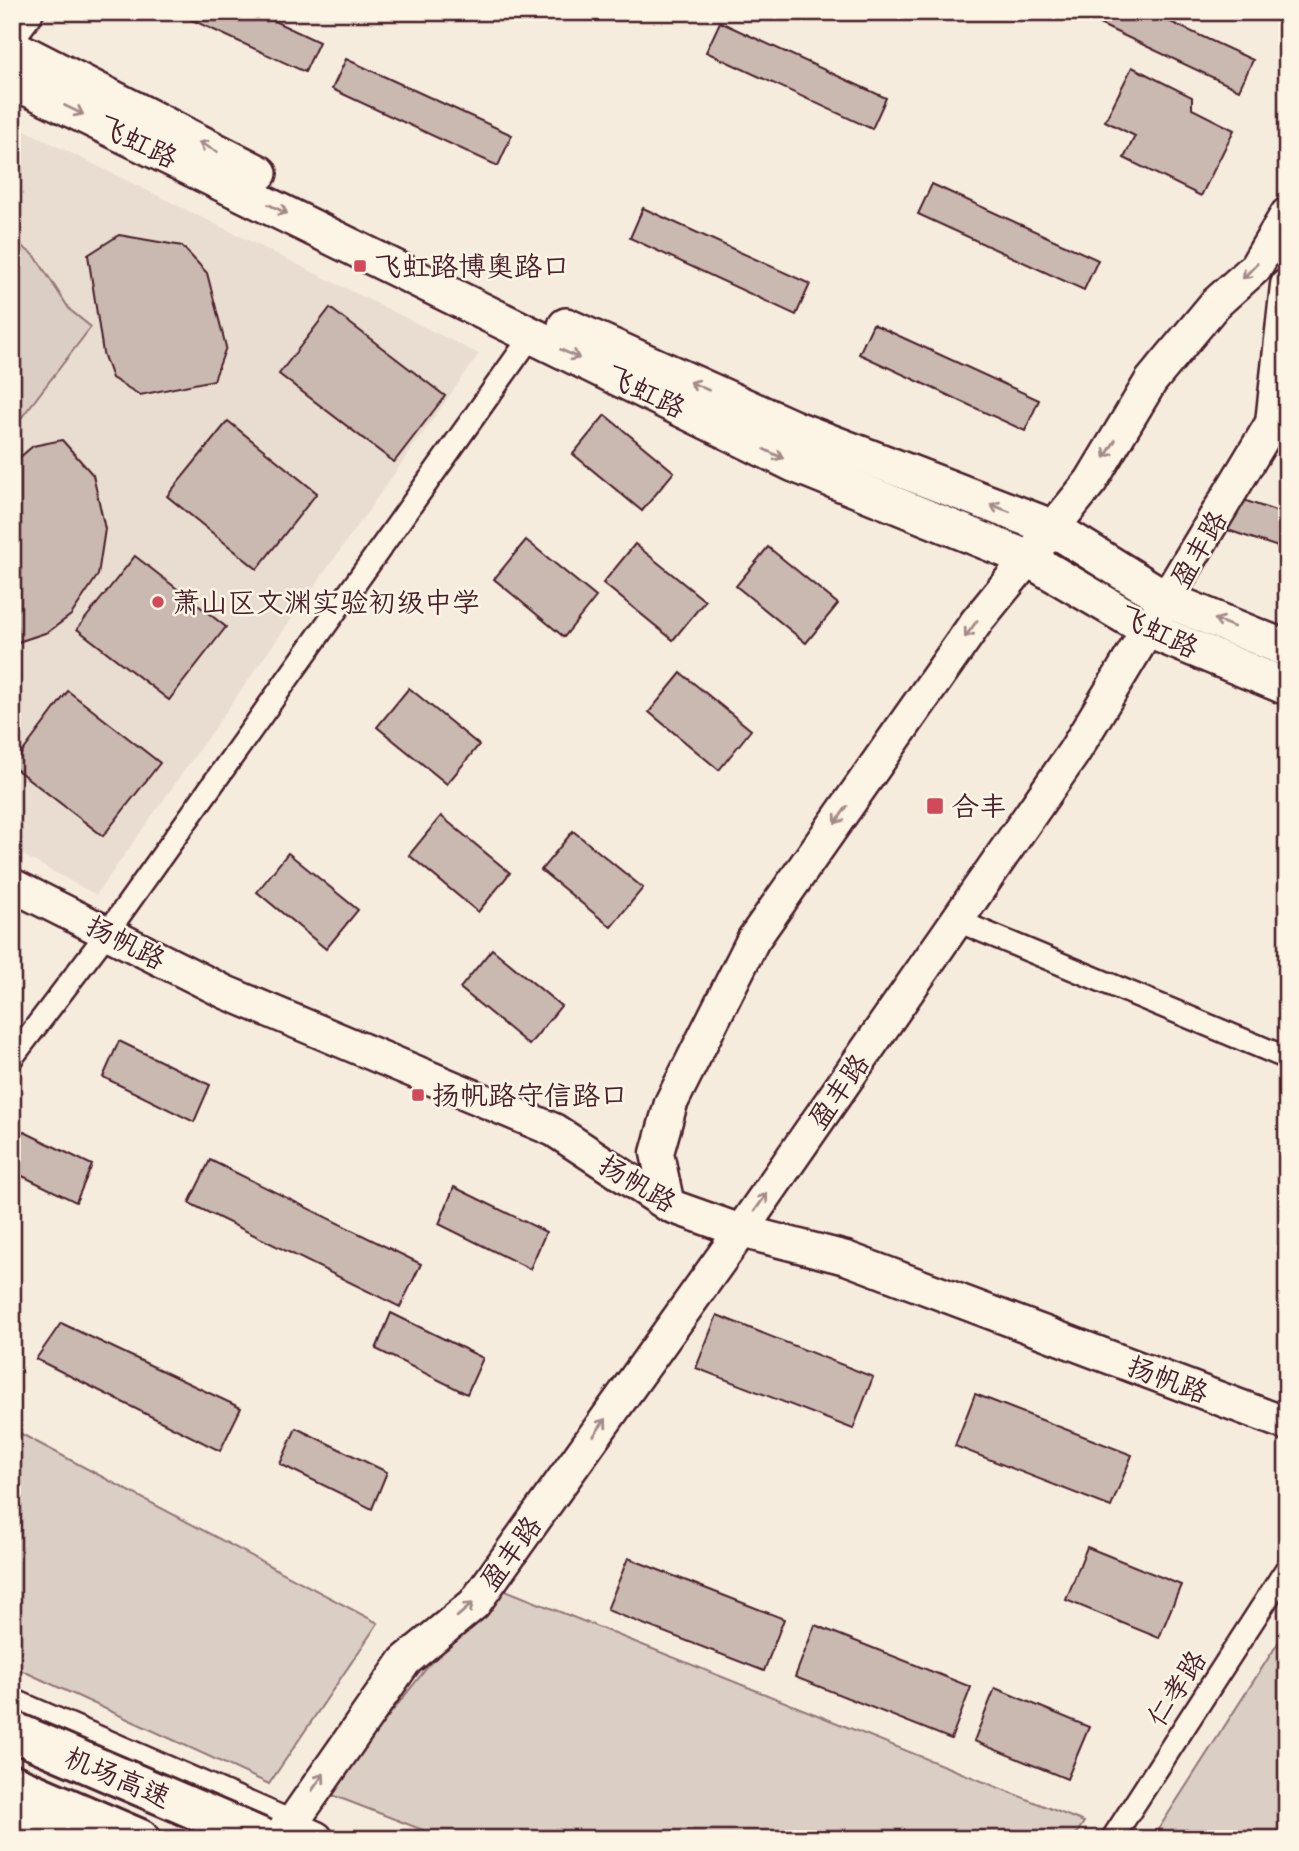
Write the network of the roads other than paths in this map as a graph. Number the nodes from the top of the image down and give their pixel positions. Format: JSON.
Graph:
{"nodes":[{"id":1,"x":25,"y":12,"type":"edge"},
{"id":2,"x":12,"y":29,"type":"edge"},
{"id":3,"x":12,"y":47,"type":"edge"},
{"id":4,"x":12,"y":80,"type":"edge"},
{"id":5,"x":1287,"y":214,"type":"edge"},
{"id":6,"x":1287,"y":285,"type":"edge"},
{"id":7,"x":531,"y":335,"type":"junction"},
{"id":8,"x":1051,"y":527,"type":"junction"},
{"id":9,"x":1027,"y":558,"type":"junction"},
{"id":10,"x":1168,"y":600,"type":"junction"},
{"id":11,"x":1149,"y":630,"type":"junction"},
{"id":12,"x":1287,"y":649,"type":"edge"},
{"id":13,"x":1287,"y":687,"type":"edge"},
{"id":14,"x":12,"y":885,"type":"edge"},
{"id":15,"x":958,"y":920,"type":"junction"},
{"id":16,"x":107,"y":933,"type":"junction"},
{"id":17,"x":12,"y":1058,"type":"edge"},
{"id":18,"x":1287,"y":1058,"type":"edge"},
{"id":19,"x":668,"y":1205,"type":"junction"},
{"id":20,"x":741,"y":1231,"type":"junction"},
{"id":21,"x":1287,"y":1424,"type":"edge"},
{"id":22,"x":1287,"y":1568,"type":"edge"},
{"id":23,"x":12,"y":1707,"type":"edge"},
{"id":24,"x":12,"y":1731,"type":"edge"},
{"id":25,"x":12,"y":1784,"type":"edge"},
{"id":26,"x":12,"y":1808,"type":"edge"},
{"id":27,"x":275,"y":1833,"type":"edge"},
{"id":28,"x":82,"y":1839,"type":"edge"},
{"id":29,"x":140,"y":1839,"type":"edge"},
{"id":30,"x":1112,"y":1839,"type":"edge"}],
"edges":[{"from":1,"to":2,"type":"main road"},
{"from":8,"to":3,"type":"main road","name":"飞虹路","one_way":true},
{"from":4,"to":7,"type":"main road","name":"飞虹路","one_way":true},
{"from":5,"to":8,"type":"main road","one_way":true},
{"from":6,"to":10,"type":"main road","name":"盈丰路"},
{"from":7,"to":9,"type":"main road","name":"飞虹路","one_way":true},
{"from":7,"to":16,"type":"street"},
{"from":8,"to":9,"type":"main road"},
{"from":8,"to":10,"type":"main road","name":"飞虹路"},
{"from":9,"to":11,"type":"main road","name":"飞虹路"},
{"from":9,"to":19,"type":"main road","one_way":true},
{"from":10,"to":11,"type":"main road","name":"盈丰路"},
{"from":12,"to":10,"type":"main road","name":"飞虹路","one_way":true},
{"from":11,"to":13,"type":"main road","name":"飞虹路"},
{"from":11,"to":15,"type":"main road","name":"盈丰路"},
{"from":14,"to":16,"type":"main road","name":"扬帆路"},
{"from":15,"to":18,"type":"street"},
{"from":20,"to":15,"type":"main road","name":"盈丰路","one_way":true},
{"from":16,"to":17,"type":"street"},
{"from":16,"to":19,"type":"main road","name":"扬帆路"},
{"from":19,"to":20,"type":"main road","name":"扬帆路"},
{"from":20,"to":21,"type":"main road","name":"扬帆路"},
{"from":27,"to":20,"type":"main road","name":"盈丰路","one_way":true},
{"from":22,"to":30,"type":"street","name":"仁孝路"},
{"from":23,"to":27,"type":"main road"},
{"from":24,"to":27,"type":"highway","name":"机场高速","bridge":true},
{"from":25,"to":29,"type":"highway","name":"机场高速"},
{"from":26,"to":28,"type":"main road"}]}
